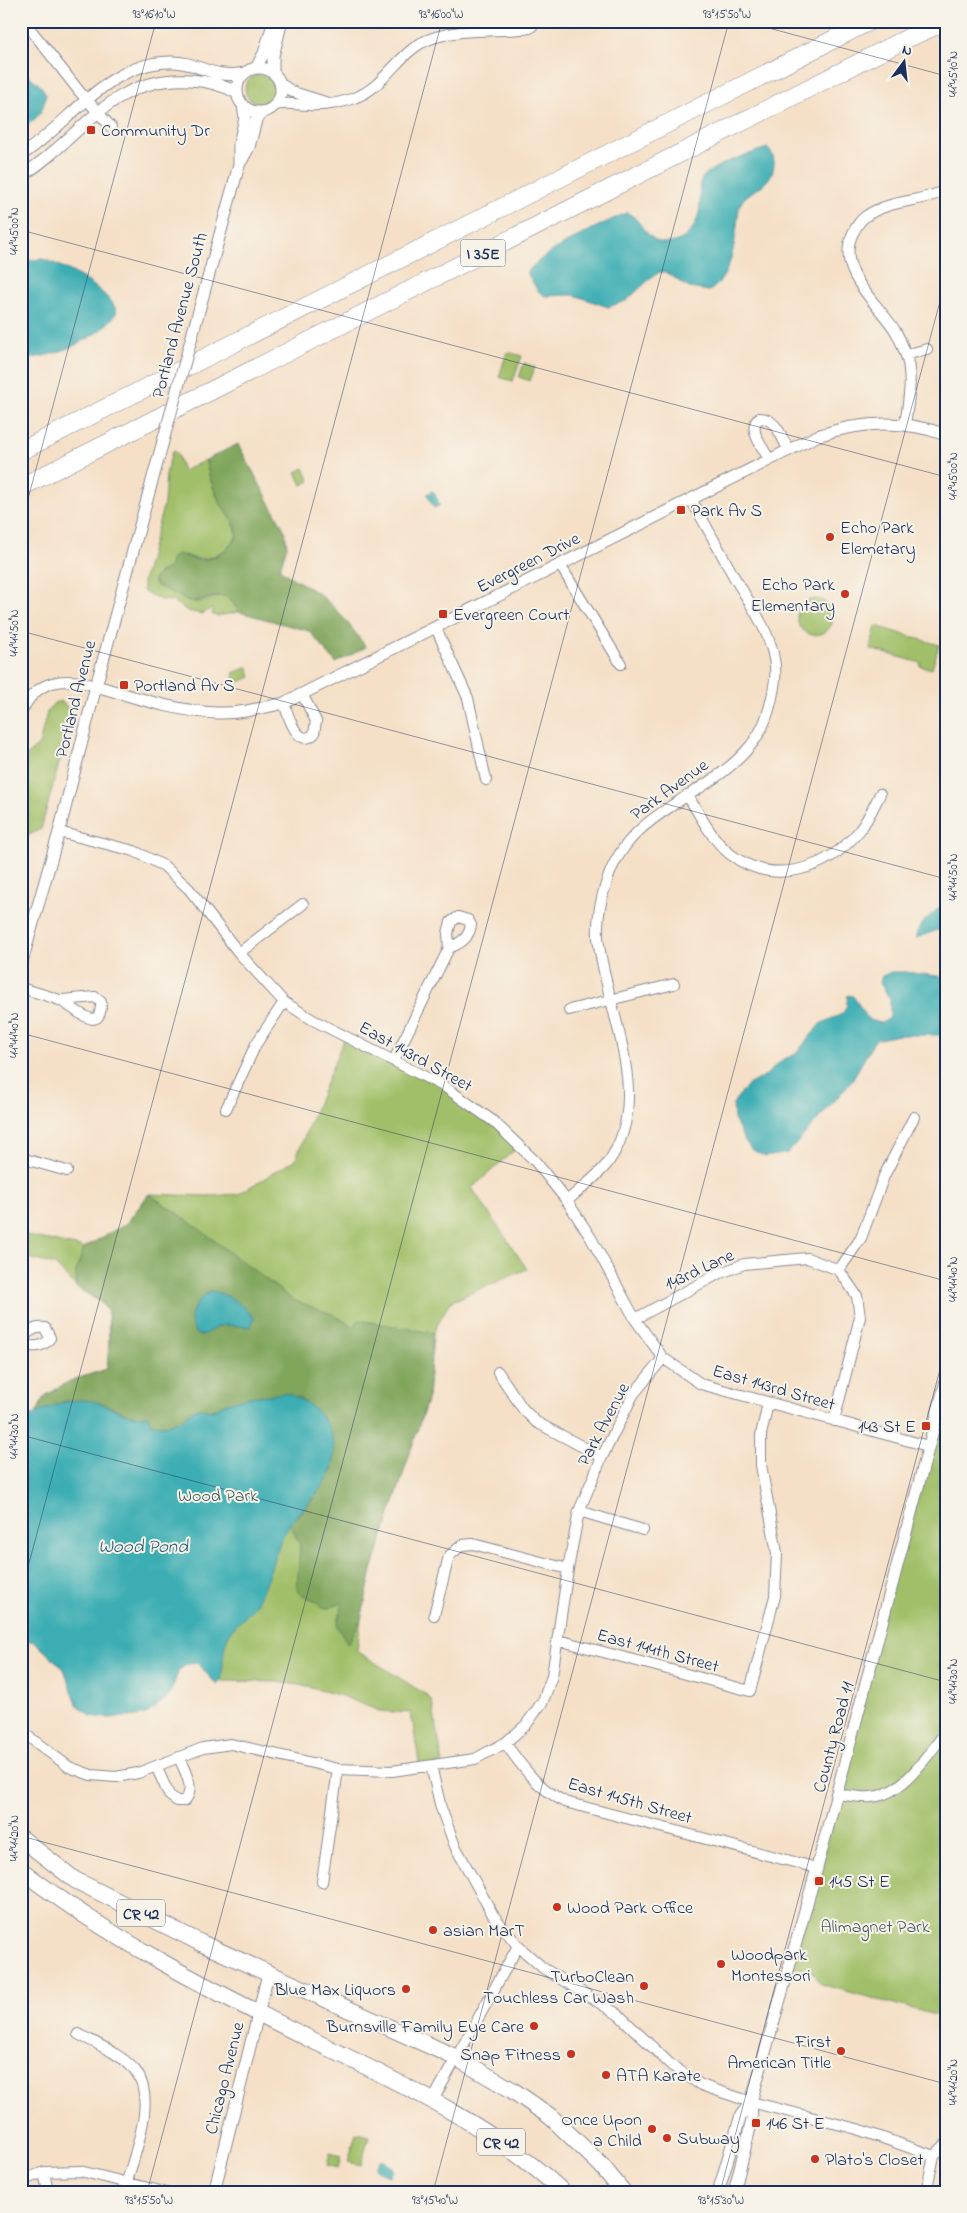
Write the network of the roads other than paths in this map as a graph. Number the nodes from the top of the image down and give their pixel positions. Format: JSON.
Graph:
{"nodes":[{"id":1,"x":24,"y":21,"type":"edge"},
{"id":2,"x":274,"y":21,"type":"edge"},
{"id":3,"x":282,"y":21,"type":"edge"},
{"id":4,"x":504,"y":21,"type":"edge"},
{"id":5,"x":537,"y":21,"type":"edge"},
{"id":6,"x":870,"y":21,"type":"edge"},
{"id":7,"x":946,"y":21,"type":"edge"},
{"id":8,"x":494,"y":30,"type":"junction"},
{"id":9,"x":256,"y":68,"type":"junction"},
{"id":10,"x":244,"y":73,"type":"junction"},
{"id":11,"x":273,"y":73,"type":"junction"},
{"id":12,"x":281,"y":84,"type":"junction"},
{"id":13,"x":237,"y":93,"type":"junction"},
{"id":14,"x":86,"y":100,"type":"junction"},
{"id":15,"x":333,"y":104,"type":"junction"},
{"id":16,"x":243,"y":105,"type":"junction"},
{"id":17,"x":276,"y":105,"type":"junction"},
{"id":18,"x":97,"y":112,"type":"junction"},
{"id":19,"x":263,"y":112,"type":"junction"},
{"id":20,"x":111,"y":127,"type":"dead end"},
{"id":21,"x":21,"y":155,"type":"edge"},
{"id":22,"x":239,"y":165,"type":"junction"},
{"id":23,"x":21,"y":176,"type":"edge"},
{"id":24,"x":946,"y":190,"type":"edge"},
{"id":25,"x":927,"y":349,"type":"dead end"},
{"id":26,"x":906,"y":355,"type":"junction"},
{"id":27,"x":905,"y":425,"type":"junction"},
{"id":28,"x":946,"y":435,"type":"edge"},
{"id":29,"x":788,"y":449,"type":"junction"},
{"id":30,"x":21,"y":451,"type":"edge"},
{"id":31,"x":769,"y":459,"type":"junction"},
{"id":32,"x":154,"y":474,"type":"joint"},
{"id":33,"x":21,"y":487,"type":"edge"},
{"id":34,"x":691,"y":499,"type":"junction"},
{"id":35,"x":560,"y":566,"type":"junction"},
{"id":36,"x":436,"y":628,"type":"junction"},
{"id":37,"x":621,"y":664,"type":"dead end"},
{"id":38,"x":96,"y":686,"type":"junction"},
{"id":39,"x":302,"y":694,"type":"junction"},
{"id":40,"x":284,"y":703,"type":"junction"},
{"id":41,"x":21,"y":713,"type":"edge"},
{"id":42,"x":486,"y":780,"type":"dead end"},
{"id":43,"x":880,"y":794,"type":"dead end"},
{"id":44,"x":687,"y":795,"type":"junction"},
{"id":45,"x":59,"y":832,"type":"junction"},
{"id":46,"x":303,"y":904,"type":"dead end"},
{"id":47,"x":26,"y":932,"type":"edge"},
{"id":48,"x":450,"y":948,"type":"dead end"},
{"id":49,"x":239,"y":952,"type":"junction"},
{"id":50,"x":21,"y":965,"type":"edge"},
{"id":51,"x":674,"y":984,"type":"dead end"},
{"id":52,"x":21,"y":988,"type":"edge"},
{"id":53,"x":62,"y":1000,"type":"dead end"},
{"id":54,"x":610,"y":1000,"type":"junction"},
{"id":55,"x":284,"y":1002,"type":"junction"},
{"id":56,"x":569,"y":1010,"type":"dead end"},
{"id":57,"x":394,"y":1060,"type":"junction"},
{"id":58,"x":226,"y":1109,"type":"dead end"},
{"id":59,"x":914,"y":1117,"type":"dead end"},
{"id":60,"x":21,"y":1158,"type":"edge"},
{"id":61,"x":67,"y":1171,"type":"dead end"},
{"id":62,"x":567,"y":1201,"type":"junction"},
{"id":63,"x":839,"y":1270,"type":"junction"},
{"id":64,"x":635,"y":1319,"type":"junction"},
{"id":65,"x":663,"y":1358,"type":"junction"},
{"id":66,"x":498,"y":1372,"type":"dead end"},
{"id":67,"x":946,"y":1381,"type":"edge"},
{"id":68,"x":768,"y":1403,"type":"junction"},
{"id":69,"x":834,"y":1421,"type":"junction"},
{"id":70,"x":928,"y":1446,"type":"junction"},
{"id":71,"x":602,"y":1457,"type":"junction"},
{"id":72,"x":579,"y":1511,"type":"junction"},
{"id":73,"x":643,"y":1530,"type":"dead end"},
{"id":74,"x":568,"y":1569,"type":"junction"},
{"id":75,"x":434,"y":1615,"type":"dead end"},
{"id":76,"x":558,"y":1640,"type":"junction"},
{"id":77,"x":21,"y":1731,"type":"edge"},
{"id":78,"x":946,"y":1732,"type":"edge"},
{"id":79,"x":505,"y":1743,"type":"junction"},
{"id":80,"x":178,"y":1757,"type":"junction"},
{"id":81,"x":156,"y":1766,"type":"junction"},
{"id":82,"x":431,"y":1766,"type":"junction"},
{"id":83,"x":338,"y":1770,"type":"junction"},
{"id":84,"x":836,"y":1794,"type":"junction"},
{"id":85,"x":21,"y":1838,"type":"edge"},
{"id":86,"x":817,"y":1868,"type":"junction"},
{"id":87,"x":21,"y":1870,"type":"edge"},
{"id":88,"x":322,"y":1882,"type":"dead end"},
{"id":89,"x":518,"y":1946,"type":"junction"},
{"id":90,"x":268,"y":1974,"type":"junction"},
{"id":91,"x":258,"y":2013,"type":"junction"},
{"id":92,"x":78,"y":2034,"type":"dead end"},
{"id":93,"x":457,"y":2058,"type":"junction"},
{"id":94,"x":433,"y":2100,"type":"junction"},
{"id":95,"x":751,"y":2102,"type":"junction"},
{"id":96,"x":946,"y":2144,"type":"edge"},
{"id":97,"x":934,"y":2156,"type":"junction"},
{"id":98,"x":44,"y":2172,"type":"junction"},
{"id":99,"x":21,"y":2181,"type":"edge"},
{"id":100,"x":127,"y":2182,"type":"junction"},
{"id":101,"x":48,"y":2192,"type":"edge"},
{"id":102,"x":164,"y":2192,"type":"edge"},
{"id":103,"x":214,"y":2192,"type":"edge"},
{"id":104,"x":563,"y":2192,"type":"edge"},
{"id":105,"x":623,"y":2192,"type":"edge"},
{"id":106,"x":718,"y":2192,"type":"edge"},
{"id":107,"x":734,"y":2192,"type":"edge"},
{"id":108,"x":926,"y":2192,"type":"edge"}],
"edges":[{"from":1,"to":14,"type":"street"},
{"from":2,"to":9,"type":"street"},
{"from":3,"to":11,"type":"street"},
{"from":4,"to":8,"type":"street"},
{"from":5,"to":8,"type":"street"},
{"from":6,"to":30,"type":"highway","number":"I 35E"},
{"from":7,"to":33,"type":"highway","number":"I 35E"},
{"from":8,"to":15,"type":"street"},
{"from":9,"to":10,"type":"street"},
{"from":9,"to":11,"type":"street"},
{"from":10,"to":13,"type":"street"},
{"from":10,"to":14,"type":"street"},
{"from":11,"to":12,"type":"street"},
{"from":12,"to":15,"type":"street"},
{"from":12,"to":17,"type":"street"},
{"from":13,"to":16,"type":"street"},
{"from":13,"to":18,"type":"street"},
{"from":14,"to":18,"type":"street"},
{"from":14,"to":21,"type":"street"},
{"from":15,"to":17,"type":"street"},
{"from":16,"to":19,"type":"street"},
{"from":16,"to":22,"type":"street","name":"Portland Avenue South"},
{"from":17,"to":19,"type":"street"},
{"from":18,"to":20,"type":"street"},
{"from":18,"to":23,"type":"street"},
{"from":19,"to":22,"type":"street","name":"Portland Avenue South"},
{"from":22,"to":32,"type":"street","name":"Portland Avenue South","bridge":true},
{"from":24,"to":26,"type":"street"},
{"from":25,"to":26,"type":"street"},
{"from":26,"to":27,"type":"street"},
{"from":27,"to":28,"type":"street","name":"Evergreen Drive"},
{"from":27,"to":29,"type":"street","name":"Evergreen Drive"},
{"from":29,"to":31,"type":"street","name":"Evergreen Drive"},
{"from":29,"to":31,"type":"street"},
{"from":31,"to":34,"type":"street","name":"Evergreen Drive"},
{"from":32,"to":38,"type":"street","name":"Portland Avenue"},
{"from":34,"to":35,"type":"street","name":"Evergreen Drive"},
{"from":34,"to":44,"type":"street","name":"Park Avenue"},
{"from":35,"to":36,"type":"street","name":"Evergreen Drive"},
{"from":35,"to":37,"type":"street"},
{"from":36,"to":39,"type":"street","name":"Evergreen Drive"},
{"from":36,"to":42,"type":"street"},
{"from":38,"to":40,"type":"street","name":"Evergreen Drive"},
{"from":38,"to":41,"type":"street"},
{"from":38,"to":45,"type":"street","name":"Portland Avenue"},
{"from":39,"to":40,"type":"street","name":"Evergreen Drive"},
{"from":39,"to":40,"type":"street"},
{"from":43,"to":44,"type":"street"},
{"from":44,"to":54,"type":"street","name":"Park Avenue"},
{"from":45,"to":47,"type":"street","name":"Portland Avenue"},
{"from":45,"to":49,"type":"street","name":"East 143rd Street"},
{"from":46,"to":49,"type":"street"},
{"from":47,"to":50,"type":"street","name":"Portland Avenue"},
{"from":48,"to":57,"type":"street"},
{"from":49,"to":55,"type":"street","name":"East 143rd Street"},
{"from":51,"to":54,"type":"street"},
{"from":52,"to":53,"type":"street"},
{"from":54,"to":56,"type":"street"},
{"from":54,"to":62,"type":"street","name":"Park Avenue"},
{"from":55,"to":57,"type":"street","name":"East 143rd Street"},
{"from":55,"to":58,"type":"street"},
{"from":57,"to":62,"type":"street","name":"East 143rd Street"},
{"from":59,"to":63,"type":"street"},
{"from":60,"to":61,"type":"street"},
{"from":62,"to":64,"type":"street","name":"East 143rd Street"},
{"from":63,"to":64,"type":"street","name":"143rd Lane"},
{"from":63,"to":69,"type":"street"},
{"from":64,"to":65,"type":"street","name":"East 143rd Street"},
{"from":65,"to":68,"type":"street","name":"East 143rd Street"},
{"from":65,"to":71,"type":"street","name":"Park Avenue"},
{"from":66,"to":71,"type":"street"},
{"from":67,"to":70,"type":"street","name":"County Road 11"},
{"from":68,"to":69,"type":"street","name":"East 143rd Street"},
{"from":68,"to":76,"type":"street","name":"East 144th Street"},
{"from":69,"to":70,"type":"street","name":"East 143rd Street"},
{"from":70,"to":84,"type":"street","name":"County Road 11"},
{"from":71,"to":72,"type":"street","name":"Park Avenue"},
{"from":72,"to":73,"type":"street"},
{"from":72,"to":74,"type":"street","name":"Park Avenue"},
{"from":74,"to":75,"type":"street"},
{"from":74,"to":76,"type":"street","name":"Park Avenue"},
{"from":76,"to":79,"type":"street"},
{"from":77,"to":81,"type":"street"},
{"from":78,"to":84,"type":"street"},
{"from":79,"to":82,"type":"street"},
{"from":79,"to":86,"type":"street","name":"East 145th Street"},
{"from":80,"to":81,"type":"street"},
{"from":80,"to":81,"type":"street"},
{"from":80,"to":83,"type":"street"},
{"from":82,"to":83,"type":"street"},
{"from":82,"to":89,"type":"street"},
{"from":83,"to":88,"type":"street"},
{"from":84,"to":86,"type":"street","name":"County Road 11"},
{"from":85,"to":90,"type":"highway","number":"CR 42"},
{"from":86,"to":95,"type":"street","name":"County Road 11"},
{"from":87,"to":91,"type":"highway","number":"CR 42"},
{"from":89,"to":93,"type":"street"},
{"from":89,"to":95,"type":"street"},
{"from":90,"to":91,"type":"street","name":"Chicago Avenue"},
{"from":90,"to":93,"type":"highway","number":"CR 42"},
{"from":91,"to":94,"type":"highway","number":"CR 42"},
{"from":91,"to":103,"type":"street","name":"Chicago Avenue"},
{"from":92,"to":100,"type":"street"},
{"from":93,"to":94,"type":"street"},
{"from":93,"to":105,"type":"highway","number":"CR 42"},
{"from":94,"to":104,"type":"highway","number":"CR 42"},
{"from":95,"to":97,"type":"street"},
{"from":95,"to":106,"type":"street","name":"County Road 11"},
{"from":95,"to":107,"type":"street","name":"County Road 11"},
{"from":96,"to":97,"type":"street"},
{"from":97,"to":108,"type":"street"},
{"from":98,"to":99,"type":"street"},
{"from":98,"to":100,"type":"street"},
{"from":98,"to":101,"type":"street"},
{"from":100,"to":102,"type":"street"}]}
